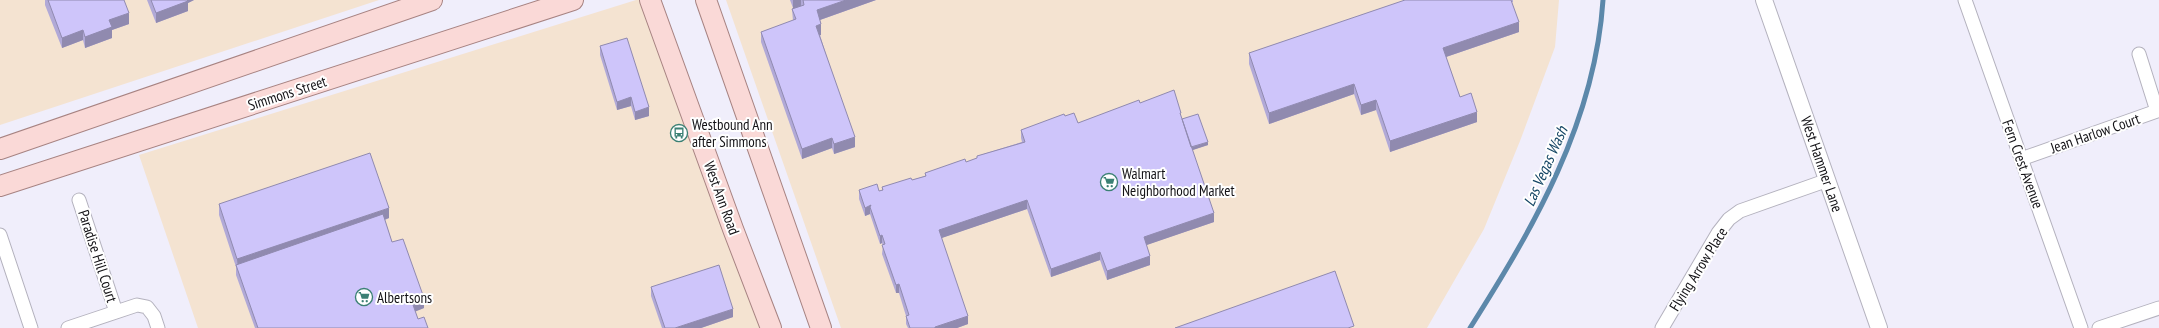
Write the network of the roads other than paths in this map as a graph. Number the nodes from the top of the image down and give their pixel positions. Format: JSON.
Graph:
{"nodes":[{"id":1,"x":432,"y":0,"type":"edge"},
{"id":2,"x":573,"y":0,"type":"edge"},
{"id":3,"x":650,"y":0,"type":"edge"},
{"id":4,"x":706,"y":0,"type":"edge"},
{"id":5,"x":1764,"y":0,"type":"edge"},
{"id":6,"x":1965,"y":0,"type":"edge"},
{"id":7,"x":2139,"y":54,"type":"dead end"},
{"id":8,"x":0,"y":149,"type":"edge"},
{"id":9,"x":2021,"y":159,"type":"junction"},
{"id":10,"x":1828,"y":180,"type":"junction"},
{"id":11,"x":0,"y":186,"type":"edge"},
{"id":12,"x":79,"y":200,"type":"dead end"},
{"id":13,"x":0,"y":235,"type":"edge"},
{"id":14,"x":2159,"y":308,"type":"edge"},
{"id":15,"x":116,"y":312,"type":"junction"},
{"id":16,"x":31,"y":328,"type":"edge"},
{"id":17,"x":68,"y":328,"type":"edge"},
{"id":18,"x":158,"y":328,"type":"edge"},
{"id":19,"x":771,"y":328,"type":"edge"},
{"id":20,"x":821,"y":328,"type":"edge"},
{"id":21,"x":1662,"y":328,"type":"edge"},
{"id":22,"x":1879,"y":328,"type":"edge"},
{"id":23,"x":2081,"y":328,"type":"edge"},
{"id":24,"x":2099,"y":328,"type":"edge"}],
"edges":[{"from":1,"to":8,"type":"main road"},
{"from":2,"to":11,"type":"main road","name":"Simmons Street"},
{"from":3,"to":19,"type":"main road","name":"West Ann Road"},
{"from":4,"to":20,"type":"main road"},
{"from":5,"to":10,"type":"street","name":"West Hammer Lane"},
{"from":6,"to":9,"type":"street","name":"Fern Crest Avenue"},
{"from":7,"to":9,"type":"street","name":"Jean Harlow Court"},
{"from":9,"to":23,"type":"street","name":"Fern Crest Avenue"},
{"from":10,"to":21,"type":"street","name":"Flying Arrow Place"},
{"from":10,"to":22,"type":"street","name":"West Hammer Lane"},
{"from":12,"to":15,"type":"street","name":"Paradise Hill Court"},
{"from":13,"to":16,"type":"street"},
{"from":14,"to":24,"type":"street"},
{"from":15,"to":17,"type":"street"},
{"from":15,"to":18,"type":"street"}]}
